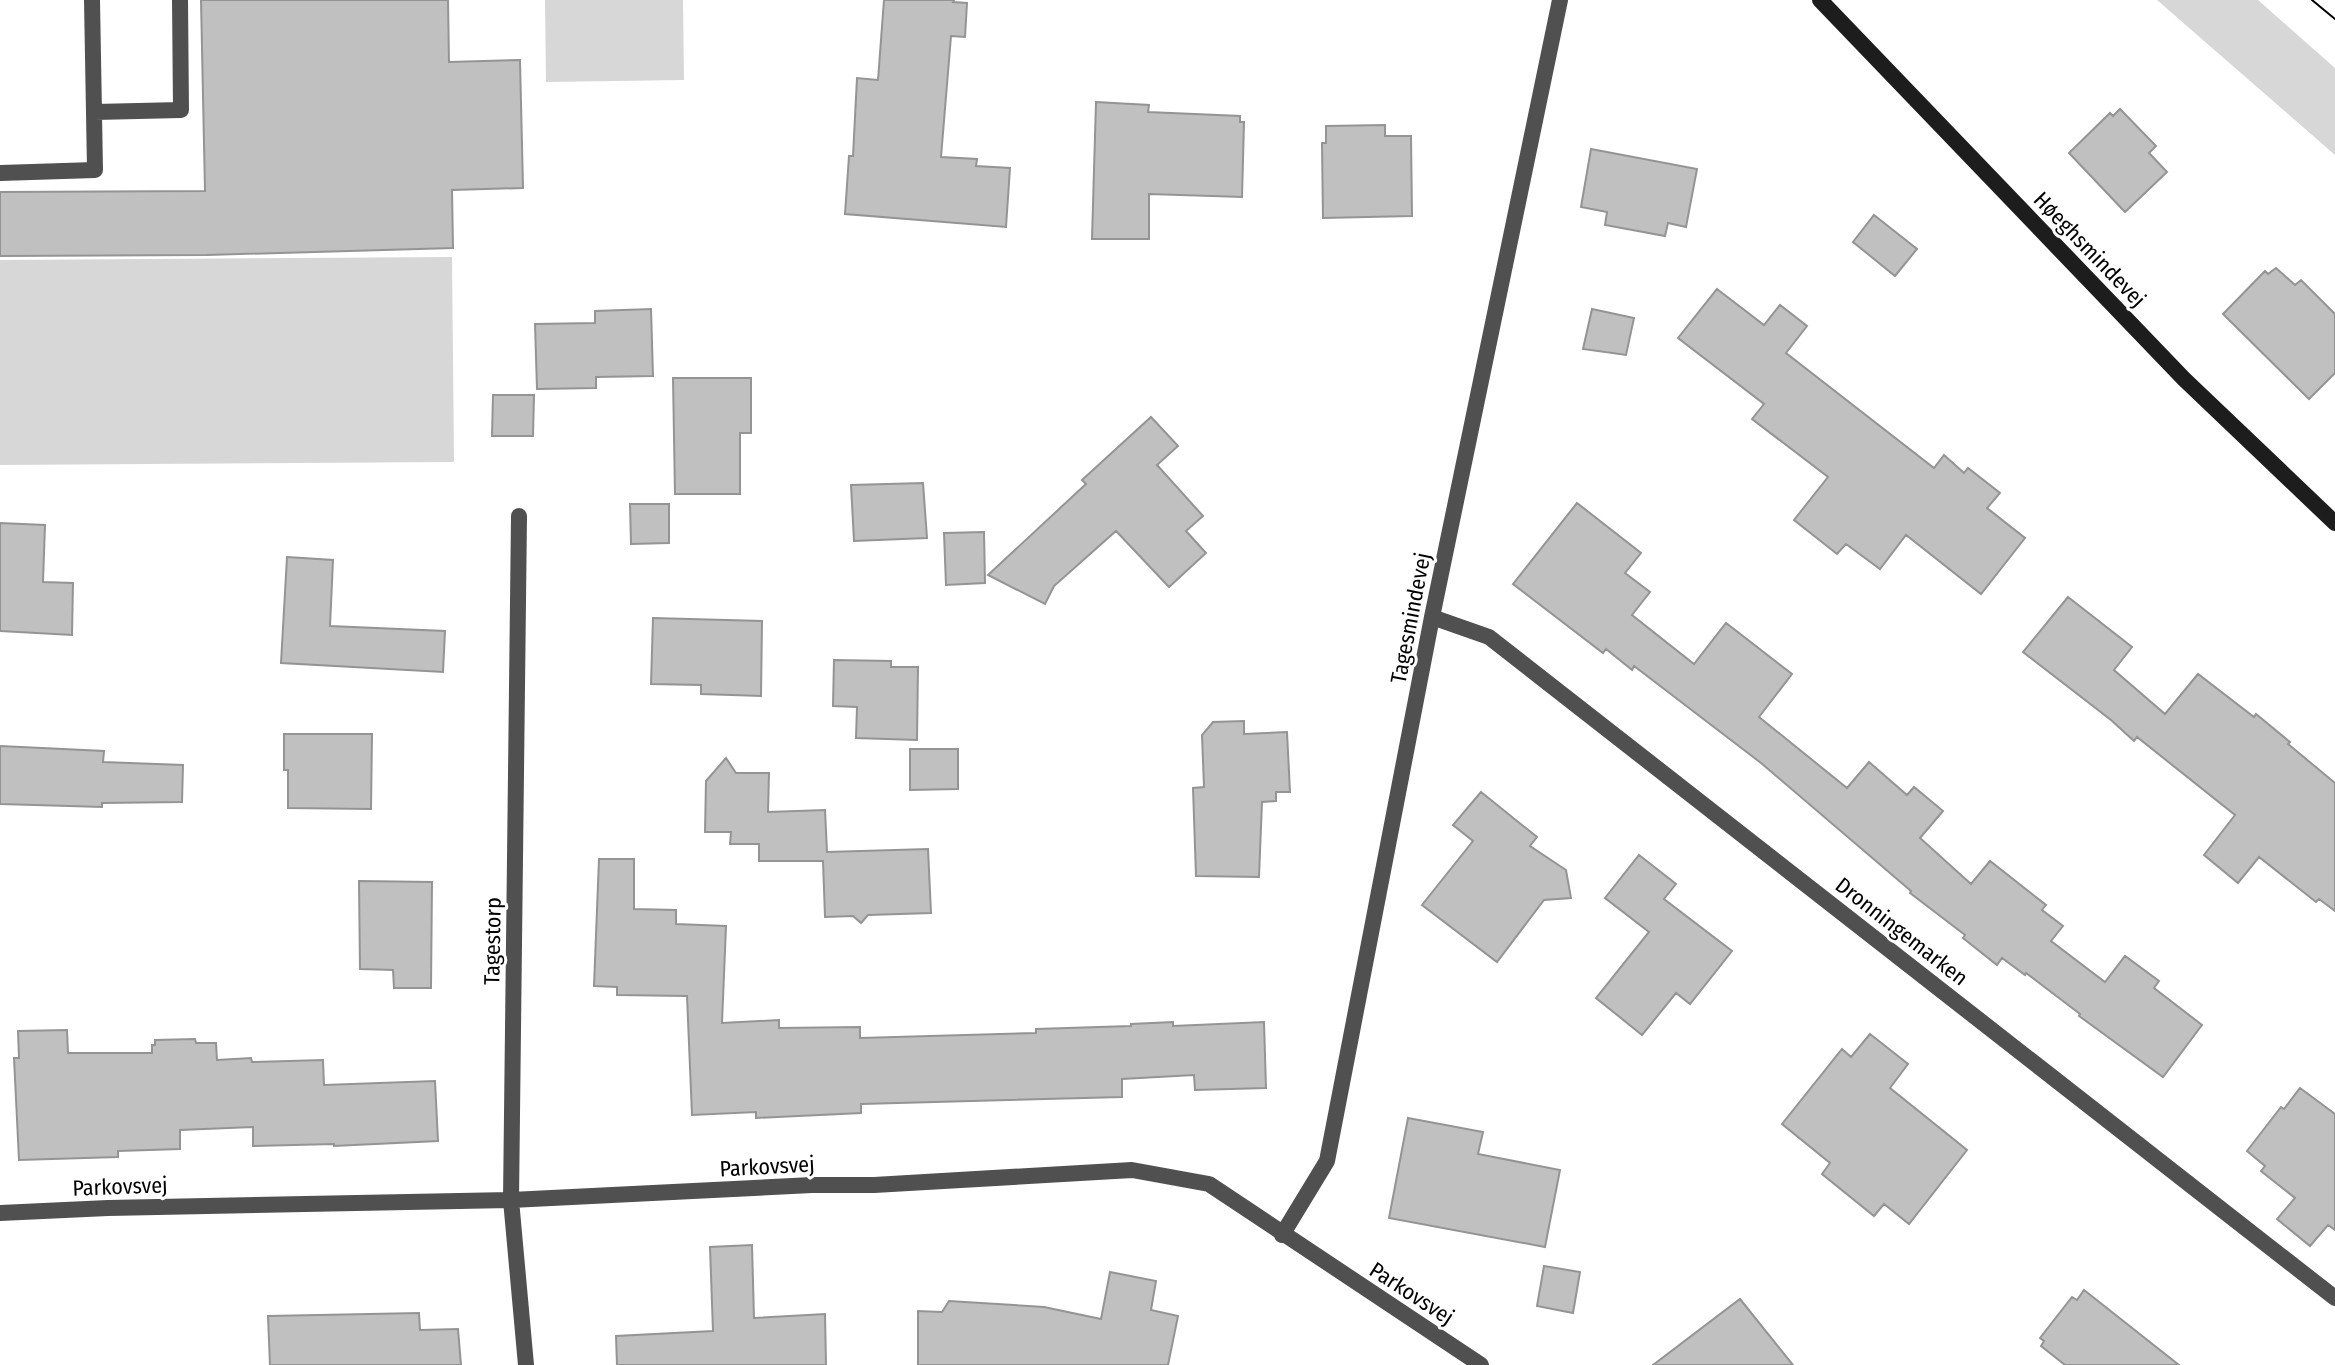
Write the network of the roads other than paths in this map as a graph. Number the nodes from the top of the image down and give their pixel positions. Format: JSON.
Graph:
{"nodes":[{"id":1,"x":92,"y":0,"type":"edge"},
{"id":2,"x":180,"y":0,"type":"edge"},
{"id":3,"x":1560,"y":0,"type":"edge"},
{"id":4,"x":1820,"y":0,"type":"edge"},
{"id":5,"x":95,"y":112,"type":"junction"},
{"id":6,"x":0,"y":173,"type":"edge"},
{"id":7,"x":519,"y":516,"type":"dead end"},
{"id":8,"x":2335,"y":523,"type":"edge"},
{"id":9,"x":1432,"y":617,"type":"junction"},
{"id":10,"x":511,"y":1200,"type":"junction"},
{"id":11,"x":0,"y":1213,"type":"edge"},
{"id":12,"x":1282,"y":1235,"type":"junction"},
{"id":13,"x":2335,"y":1298,"type":"edge"},
{"id":14,"x":526,"y":1365,"type":"edge"},
{"id":15,"x":1481,"y":1365,"type":"edge"}],
"edges":[{"from":1,"to":5,"type":"street"},
{"from":2,"to":5,"type":"street"},
{"from":3,"to":9,"type":"street","name":"Tagesmindevej"},
{"from":4,"to":8,"type":"street","name":"Høeghsmindevej"},
{"from":5,"to":6,"type":"street"},
{"from":7,"to":10,"type":"street","name":"Tagestorp"},
{"from":9,"to":12,"type":"street","name":"Tagesmindevej"},
{"from":9,"to":13,"type":"street","name":"Dronningemarken"},
{"from":10,"to":11,"type":"street","name":"Parkovsvej"},
{"from":10,"to":12,"type":"street","name":"Parkovsvej"},
{"from":10,"to":14,"type":"street","name":"Tagestorp"},
{"from":12,"to":15,"type":"street","name":"Parkovsvej"}]}
